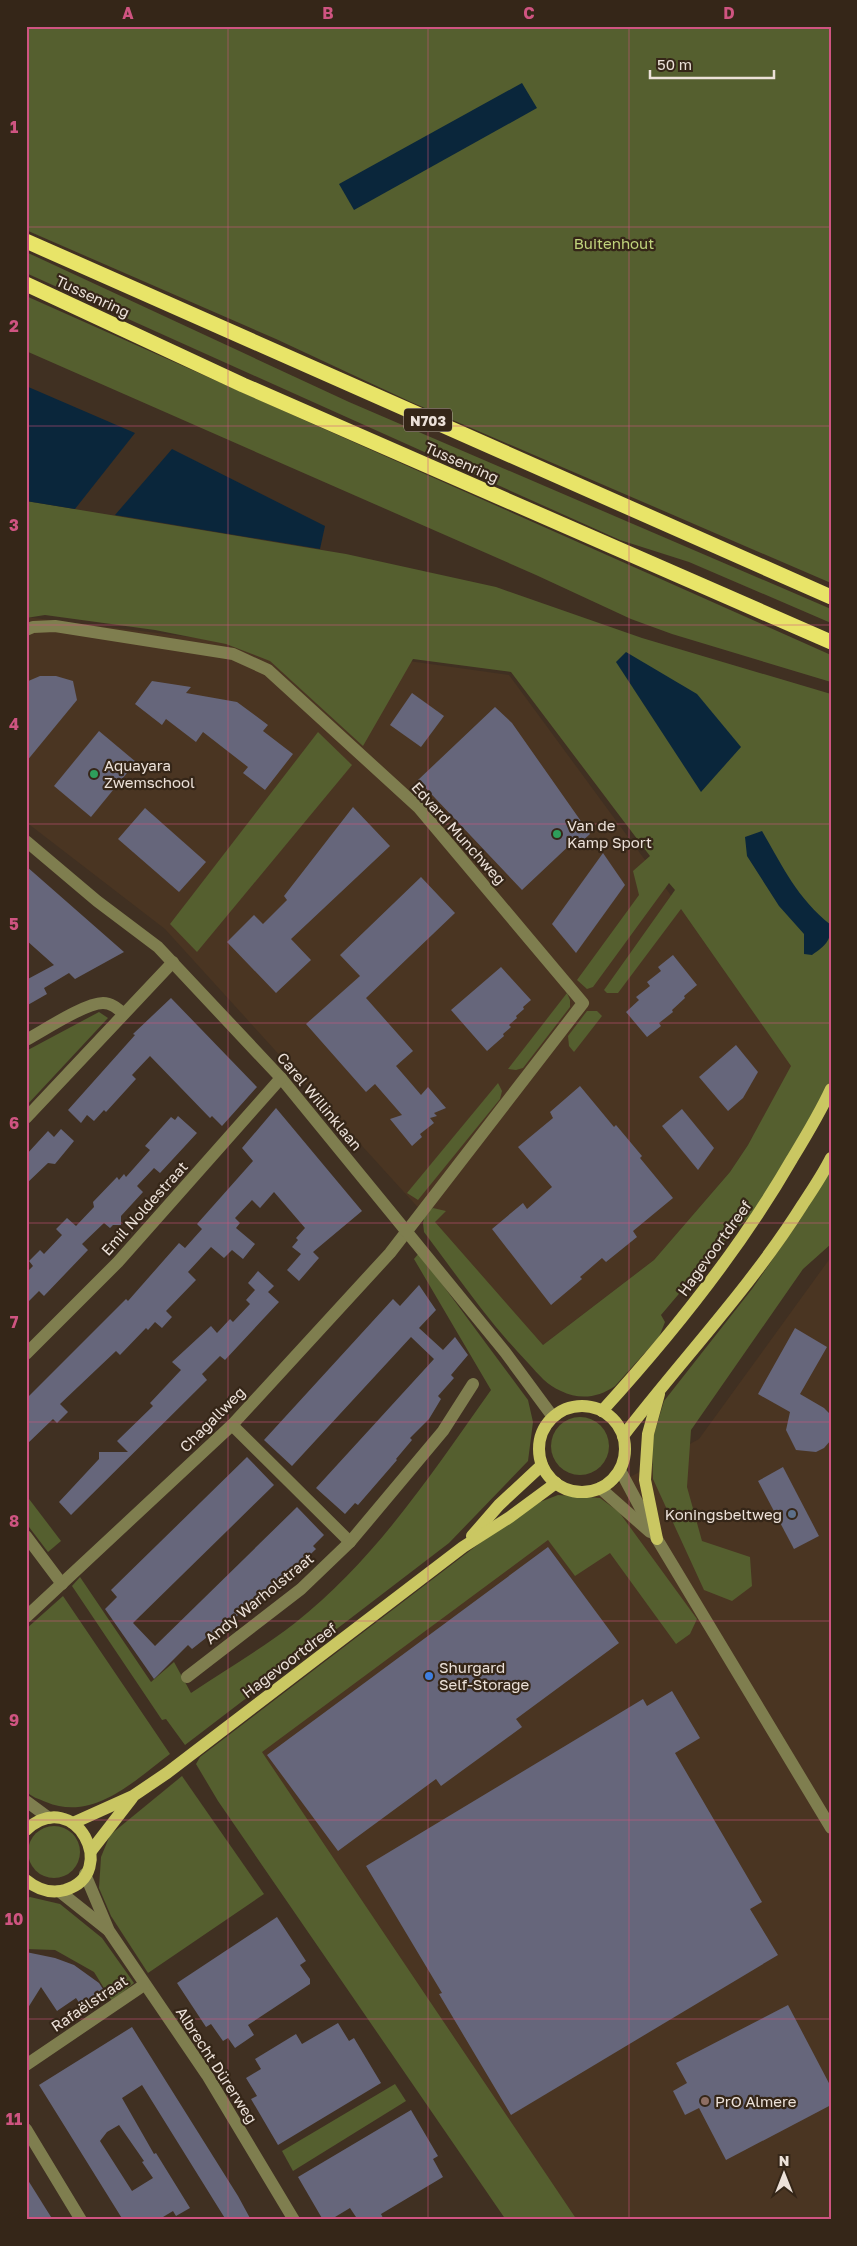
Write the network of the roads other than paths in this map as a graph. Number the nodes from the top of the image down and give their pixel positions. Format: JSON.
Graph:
{"nodes":[{"id":1,"x":26,"y":241,"type":"edge"},
{"id":2,"x":26,"y":284,"type":"edge"},
{"id":3,"x":831,"y":597,"type":"edge"},
{"id":4,"x":26,"y":630,"type":"edge"},
{"id":5,"x":831,"y":642,"type":"edge"},
{"id":6,"x":26,"y":841,"type":"edge"},
{"id":7,"x":173,"y":962,"type":"junction"},
{"id":8,"x":123,"y":1013,"type":"junction"},
{"id":9,"x":26,"y":1040,"type":"edge"},
{"id":10,"x":281,"y":1078,"type":"junction"},
{"id":11,"x":831,"y":1089,"type":"edge"},
{"id":12,"x":26,"y":1118,"type":"edge"},
{"id":13,"x":831,"y":1158,"type":"edge"},
{"id":14,"x":408,"y":1231,"type":"junction"},
{"id":15,"x":26,"y":1354,"type":"edge"},
{"id":16,"x":473,"y":1384,"type":"dead end"},
{"id":17,"x":661,"y":1387,"type":"junction"},
{"id":18,"x":602,"y":1411,"type":"junction"},
{"id":19,"x":553,"y":1417,"type":"junction"},
{"id":20,"x":232,"y":1425,"type":"junction"},
{"id":21,"x":623,"y":1436,"type":"junction"},
{"id":22,"x":542,"y":1466,"type":"junction"},
{"id":23,"x":620,"y":1470,"type":"junction"},
{"id":24,"x":556,"y":1483,"type":"junction"},
{"id":25,"x":600,"y":1488,"type":"junction"},
{"id":26,"x":26,"y":1536,"type":"edge"},
{"id":27,"x":658,"y":1539,"type":"junction"},
{"id":28,"x":350,"y":1542,"type":"junction"},
{"id":29,"x":462,"y":1547,"type":"junction"},
{"id":30,"x":62,"y":1584,"type":"junction"},
{"id":31,"x":26,"y":1617,"type":"edge"},
{"id":32,"x":186,"y":1676,"type":"dead end"},
{"id":33,"x":133,"y":1796,"type":"junction"},
{"id":34,"x":26,"y":1801,"type":"edge"},
{"id":35,"x":49,"y":1818,"type":"junction"},
{"id":36,"x":73,"y":1823,"type":"junction"},
{"id":37,"x":831,"y":1828,"type":"edge"},
{"id":38,"x":26,"y":1830,"type":"edge"},
{"id":39,"x":91,"y":1851,"type":"junction"},
{"id":40,"x":85,"y":1874,"type":"junction"},
{"id":41,"x":29,"y":1885,"type":"edge"},
{"id":42,"x":59,"y":1891,"type":"junction"},
{"id":43,"x":109,"y":1931,"type":"junction"},
{"id":44,"x":144,"y":1985,"type":"junction"},
{"id":45,"x":26,"y":2065,"type":"edge"},
{"id":46,"x":26,"y":2129,"type":"edge"},
{"id":47,"x":81,"y":2220,"type":"edge"},
{"id":48,"x":294,"y":2220,"type":"edge"}],
"edges":[{"from":1,"to":3,"type":"highway","name":"Tussenring","number":"N703"},
{"from":2,"to":5,"type":"highway","name":"Tussenring"},
{"from":4,"to":14,"type":"street","name":"Edvard Munchweg"},
{"from":6,"to":7,"type":"street","name":"Carel Willinklaan"},
{"from":7,"to":8,"type":"street"},
{"from":7,"to":10,"type":"street","name":"Carel Willinklaan"},
{"from":8,"to":9,"type":"street"},
{"from":8,"to":12,"type":"street"},
{"from":10,"to":14,"type":"street","name":"Carel Willinklaan"},
{"from":10,"to":15,"type":"street","name":"Emil Noldestraat"},
{"from":11,"to":18,"type":"main road","name":"Hagevoortdreef"},
{"from":13,"to":17,"type":"main road"},
{"from":14,"to":19,"type":"street","name":"Carel Willinklaan"},
{"from":14,"to":20,"type":"street","name":"Chagallweg"},
{"from":16,"to":28,"type":"street","name":"Andy Warholstraat"},
{"from":17,"to":21,"type":"main road"},
{"from":17,"to":27,"type":"main road"},
{"from":18,"to":19,"type":"main road"},
{"from":18,"to":21,"type":"main road"},
{"from":19,"to":22,"type":"main road"},
{"from":20,"to":28,"type":"street"},
{"from":20,"to":30,"type":"street","name":"Chagallweg"},
{"from":21,"to":23,"type":"main road"},
{"from":22,"to":24,"type":"main road"},
{"from":22,"to":29,"type":"main road","name":"Hagevoortdreef"},
{"from":23,"to":25,"type":"main road"},
{"from":23,"to":27,"type":"street"},
{"from":24,"to":25,"type":"main road"},
{"from":24,"to":29,"type":"main road","name":"Hagevoortdreef"},
{"from":25,"to":27,"type":"street"},
{"from":26,"to":30,"type":"street"},
{"from":27,"to":37,"type":"street"},
{"from":28,"to":32,"type":"street","name":"Andy Warholstraat"},
{"from":29,"to":33,"type":"main road","name":"Hagevoortdreef"},
{"from":30,"to":31,"type":"street","name":"Chagallweg"},
{"from":33,"to":36,"type":"main road","name":"Hagevoortdreef"},
{"from":33,"to":39,"type":"main road","name":"Hagevoortdreef"},
{"from":34,"to":35,"type":"street"},
{"from":35,"to":36,"type":"main road"},
{"from":35,"to":38,"type":"main road"},
{"from":36,"to":39,"type":"main road"},
{"from":39,"to":40,"type":"main road"},
{"from":40,"to":42,"type":"main road"},
{"from":40,"to":43,"type":"street","name":"Albrecht Dürerweg"},
{"from":41,"to":42,"type":"main road"},
{"from":42,"to":43,"type":"street","name":"Albrecht Dürerweg"},
{"from":43,"to":44,"type":"street","name":"Albrecht Dürerweg"},
{"from":44,"to":45,"type":"street","name":"Rafaëlstraat"},
{"from":44,"to":48,"type":"street","name":"Albrecht Dürerweg"},
{"from":46,"to":47,"type":"street"}]}
